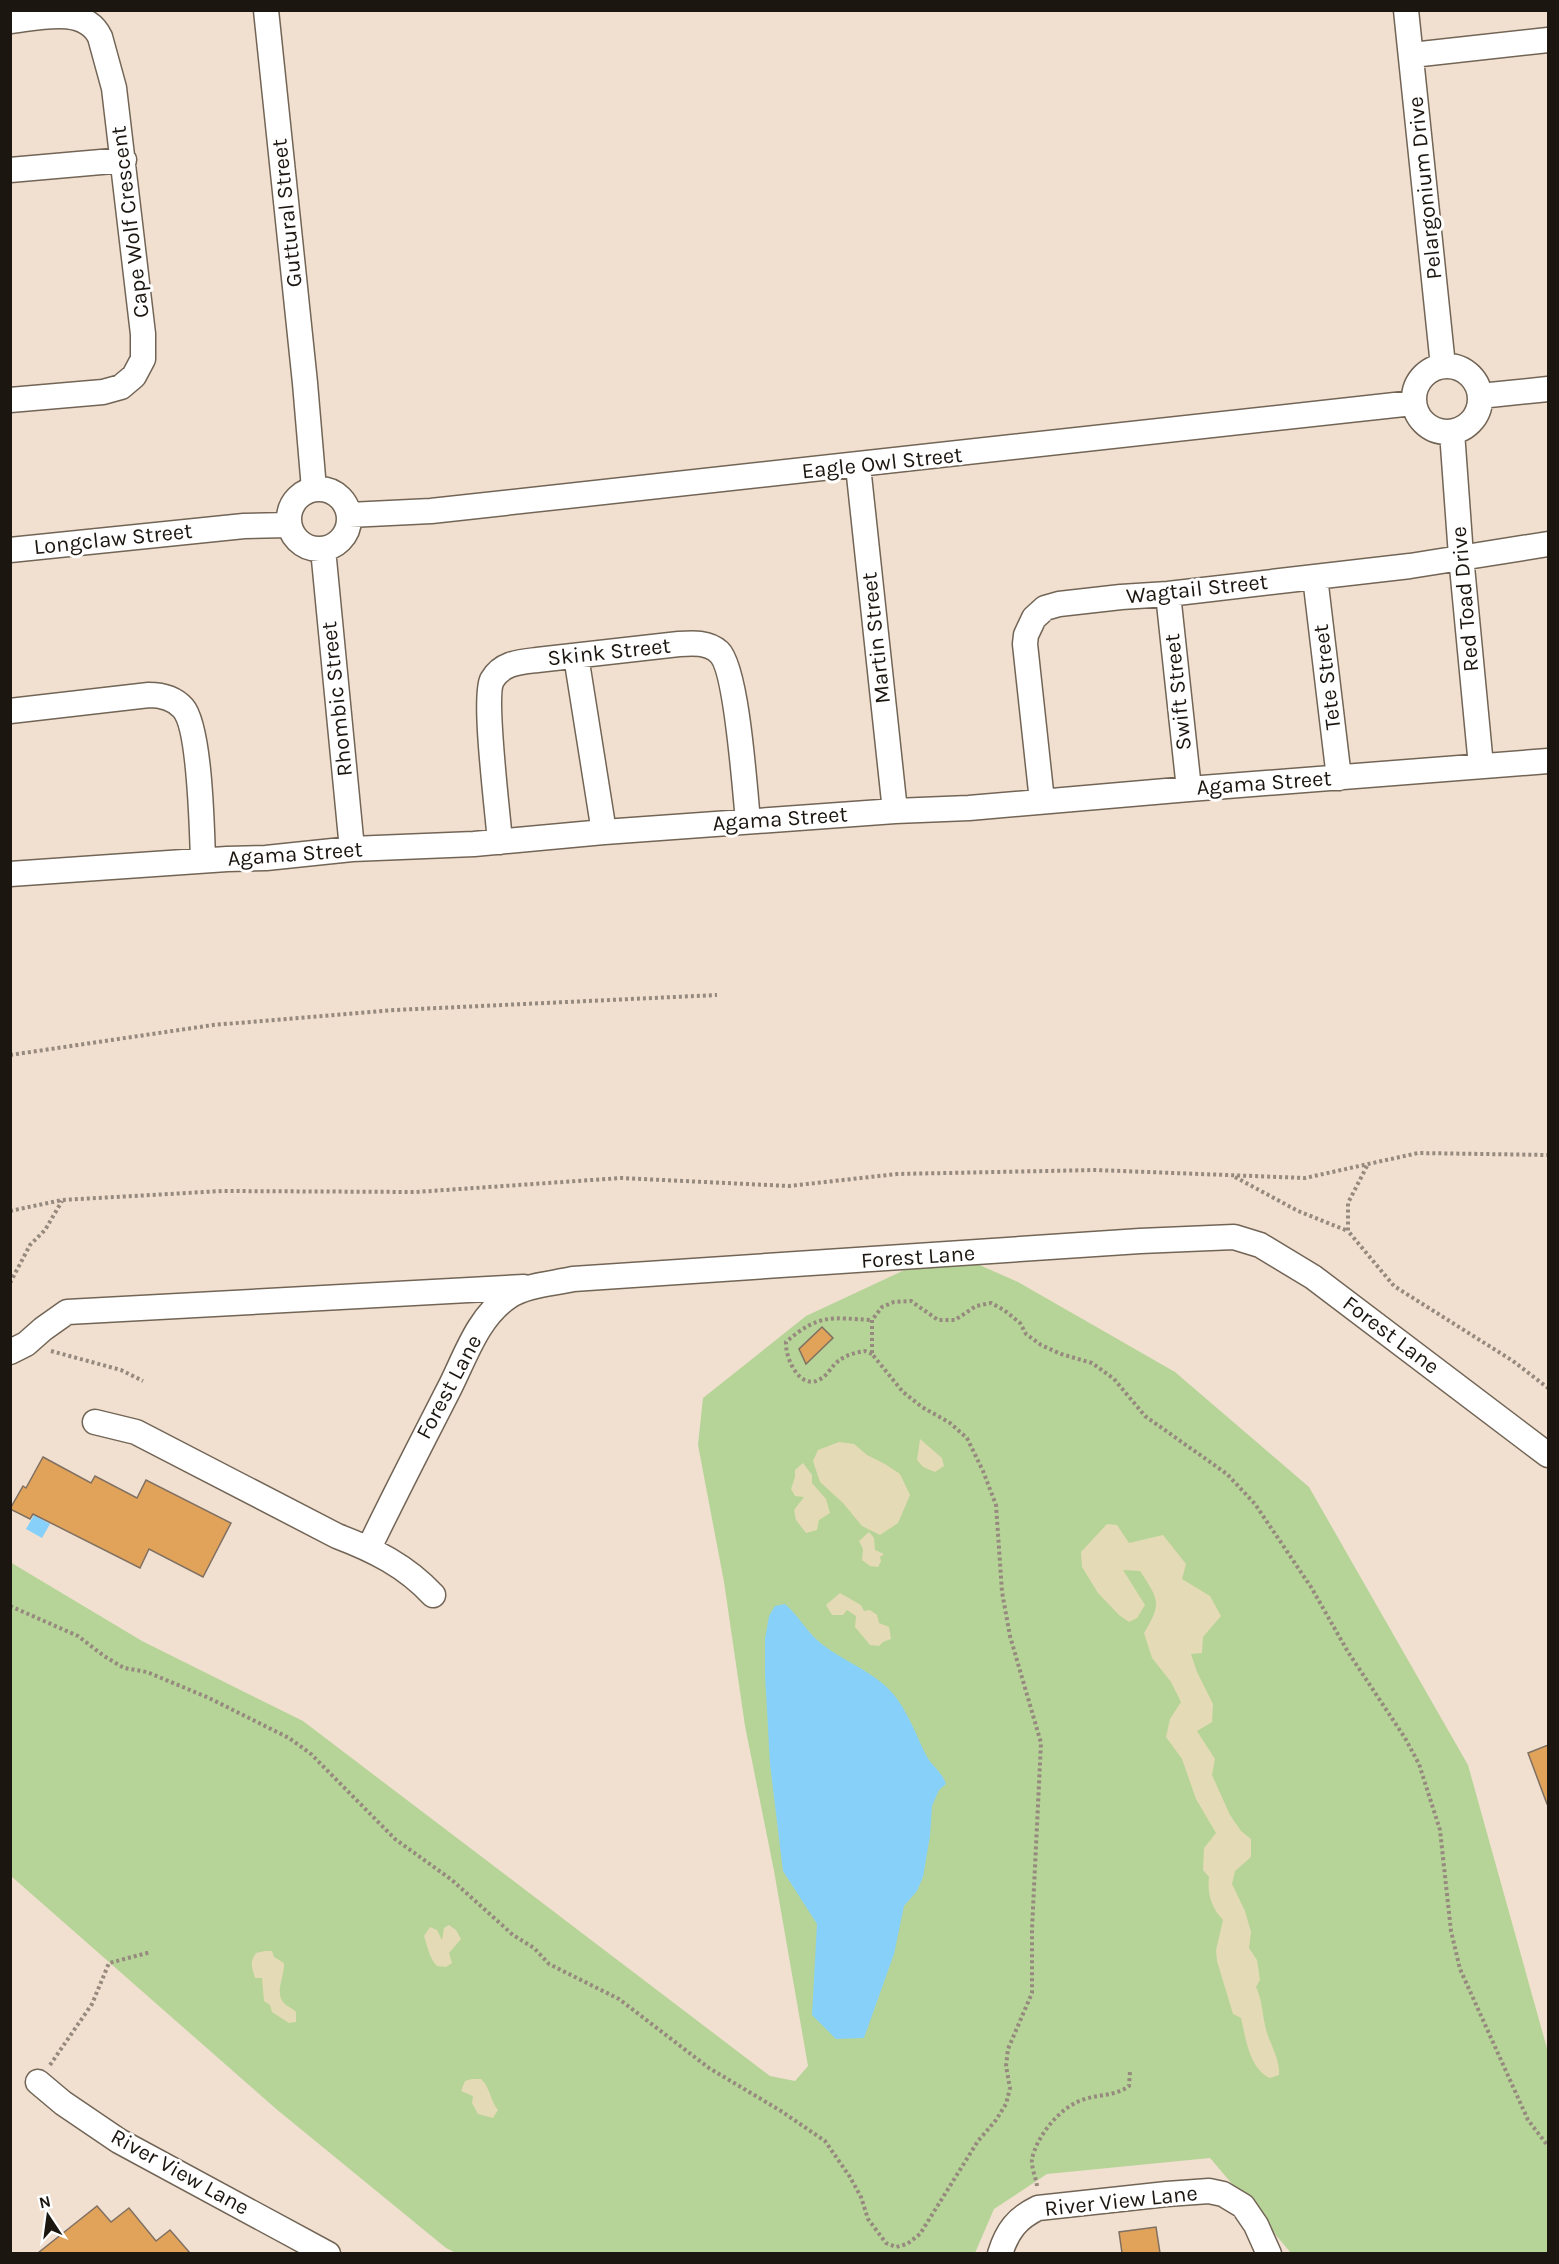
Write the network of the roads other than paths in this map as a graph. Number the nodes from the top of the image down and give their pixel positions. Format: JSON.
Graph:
{"nodes":[{"id":1,"x":266,"y":10,"type":"edge"},
{"id":2,"x":1406,"y":10,"type":"edge"},
{"id":3,"x":10,"y":21,"type":"edge"},
{"id":4,"x":1548,"y":40,"type":"edge"},
{"id":5,"x":1412,"y":55,"type":"junction"},
{"id":6,"x":124,"y":160,"type":"junction"},
{"id":7,"x":10,"y":170,"type":"edge"},
{"id":8,"x":1443,"y":366,"type":"junction"},
{"id":9,"x":1548,"y":389,"type":"edge"},
{"id":10,"x":1480,"y":396,"type":"junction"},
{"id":11,"x":10,"y":399,"type":"edge"},
{"id":12,"x":1413,"y":403,"type":"junction"},
{"id":13,"x":1452,"y":432,"type":"junction"},
{"id":14,"x":858,"y":466,"type":"junction"},
{"id":15,"x":314,"y":489,"type":"junction"},
{"id":16,"x":349,"y":515,"type":"junction"},
{"id":17,"x":288,"y":525,"type":"junction"},
{"id":18,"x":1548,"y":544,"type":"edge"},
{"id":19,"x":323,"y":549,"type":"junction"},
{"id":20,"x":10,"y":550,"type":"edge"},
{"id":21,"x":1461,"y":556,"type":"junction"},
{"id":22,"x":1315,"y":577,"type":"junction"},
{"id":23,"x":1168,"y":594,"type":"junction"},
{"id":24,"x":576,"y":656,"type":"junction"},
{"id":25,"x":10,"y":711,"type":"edge"},
{"id":26,"x":1548,"y":761,"type":"edge"},
{"id":27,"x":1481,"y":766,"type":"junction"},
{"id":28,"x":1339,"y":778,"type":"junction"},
{"id":29,"x":1188,"y":789,"type":"junction"},
{"id":30,"x":1042,"y":801,"type":"junction"},
{"id":31,"x":895,"y":811,"type":"junction"},
{"id":32,"x":748,"y":822,"type":"junction"},
{"id":33,"x":604,"y":832,"type":"junction"},
{"id":34,"x":500,"y":842,"type":"junction"},
{"id":35,"x":352,"y":849,"type":"junction"},
{"id":36,"x":203,"y":860,"type":"junction"},
{"id":37,"x":10,"y":874,"type":"edge"},
{"id":38,"x":538,"y":1286,"type":"junction"},
{"id":39,"x":18,"y":1348,"type":"edge"},
{"id":40,"x":95,"y":1422,"type":"dead end"},
{"id":41,"x":1548,"y":1455,"type":"edge"},
{"id":42,"x":369,"y":1548,"type":"junction"},
{"id":43,"x":434,"y":1595,"type":"dead end"},
{"id":44,"x":38,"y":2082,"type":"road end"},
{"id":45,"x":328,"y":2253,"type":"edge"},
{"id":46,"x":1000,"y":2253,"type":"edge"},
{"id":47,"x":1269,"y":2253,"type":"edge"}],
"edges":[{"from":1,"to":15,"type":"street","name":"Guttural Street"},
{"from":2,"to":5,"type":"street","name":"Pelargonium Drive"},
{"from":3,"to":6,"type":"street","name":"Cape Wolf Crescent"},
{"from":4,"to":5,"type":"street"},
{"from":5,"to":8,"type":"street","name":"Pelargonium Drive"},
{"from":6,"to":7,"type":"street"},
{"from":6,"to":11,"type":"street","name":"Cape Wolf Crescent"},
{"from":8,"to":10,"type":"street"},
{"from":8,"to":12,"type":"street"},
{"from":9,"to":10,"type":"street"},
{"from":10,"to":13,"type":"street"},
{"from":12,"to":13,"type":"street"},
{"from":12,"to":14,"type":"street","name":"Eagle Owl Street"},
{"from":13,"to":21,"type":"street","name":"Red Toad Drive"},
{"from":14,"to":16,"type":"street","name":"Eagle Owl Street"},
{"from":14,"to":31,"type":"street","name":"Martin Street"},
{"from":15,"to":16,"type":"street"},
{"from":15,"to":17,"type":"street"},
{"from":16,"to":19,"type":"street"},
{"from":17,"to":19,"type":"street"},
{"from":17,"to":20,"type":"street","name":"Longclaw Street"},
{"from":18,"to":21,"type":"street","name":"Wagtail Street"},
{"from":19,"to":35,"type":"street","name":"Rhombic Street"},
{"from":21,"to":22,"type":"street","name":"Wagtail Street"},
{"from":21,"to":27,"type":"street","name":"Red Toad Drive"},
{"from":22,"to":23,"type":"street","name":"Wagtail Street"},
{"from":22,"to":28,"type":"street","name":"Tete Street"},
{"from":23,"to":29,"type":"street","name":"Swift Street"},
{"from":23,"to":30,"type":"street","name":"Wagtail Street"},
{"from":24,"to":32,"type":"street","name":"Skink Street"},
{"from":24,"to":33,"type":"street"},
{"from":24,"to":34,"type":"street","name":"Skink Street"},
{"from":25,"to":36,"type":"street"},
{"from":26,"to":27,"type":"street","name":"Agama Street"},
{"from":27,"to":28,"type":"street","name":"Agama Street"},
{"from":28,"to":29,"type":"street","name":"Agama Street"},
{"from":29,"to":30,"type":"street","name":"Agama Street"},
{"from":30,"to":31,"type":"street","name":"Agama Street"},
{"from":31,"to":32,"type":"street","name":"Agama Street"},
{"from":32,"to":33,"type":"street","name":"Agama Street"},
{"from":33,"to":34,"type":"street","name":"Agama Street"},
{"from":34,"to":35,"type":"street","name":"Agama Street"},
{"from":35,"to":36,"type":"street","name":"Agama Street"},
{"from":36,"to":37,"type":"street","name":"Agama Street"},
{"from":38,"to":39,"type":"street"},
{"from":38,"to":41,"type":"street","name":"Forest Lane"},
{"from":38,"to":42,"type":"street","name":"Forest Lane"},
{"from":40,"to":42,"type":"street"},
{"from":42,"to":43,"type":"street"},
{"from":44,"to":45,"type":"street","name":"River View Lane"},
{"from":46,"to":47,"type":"street","name":"River View Lane"}]}
